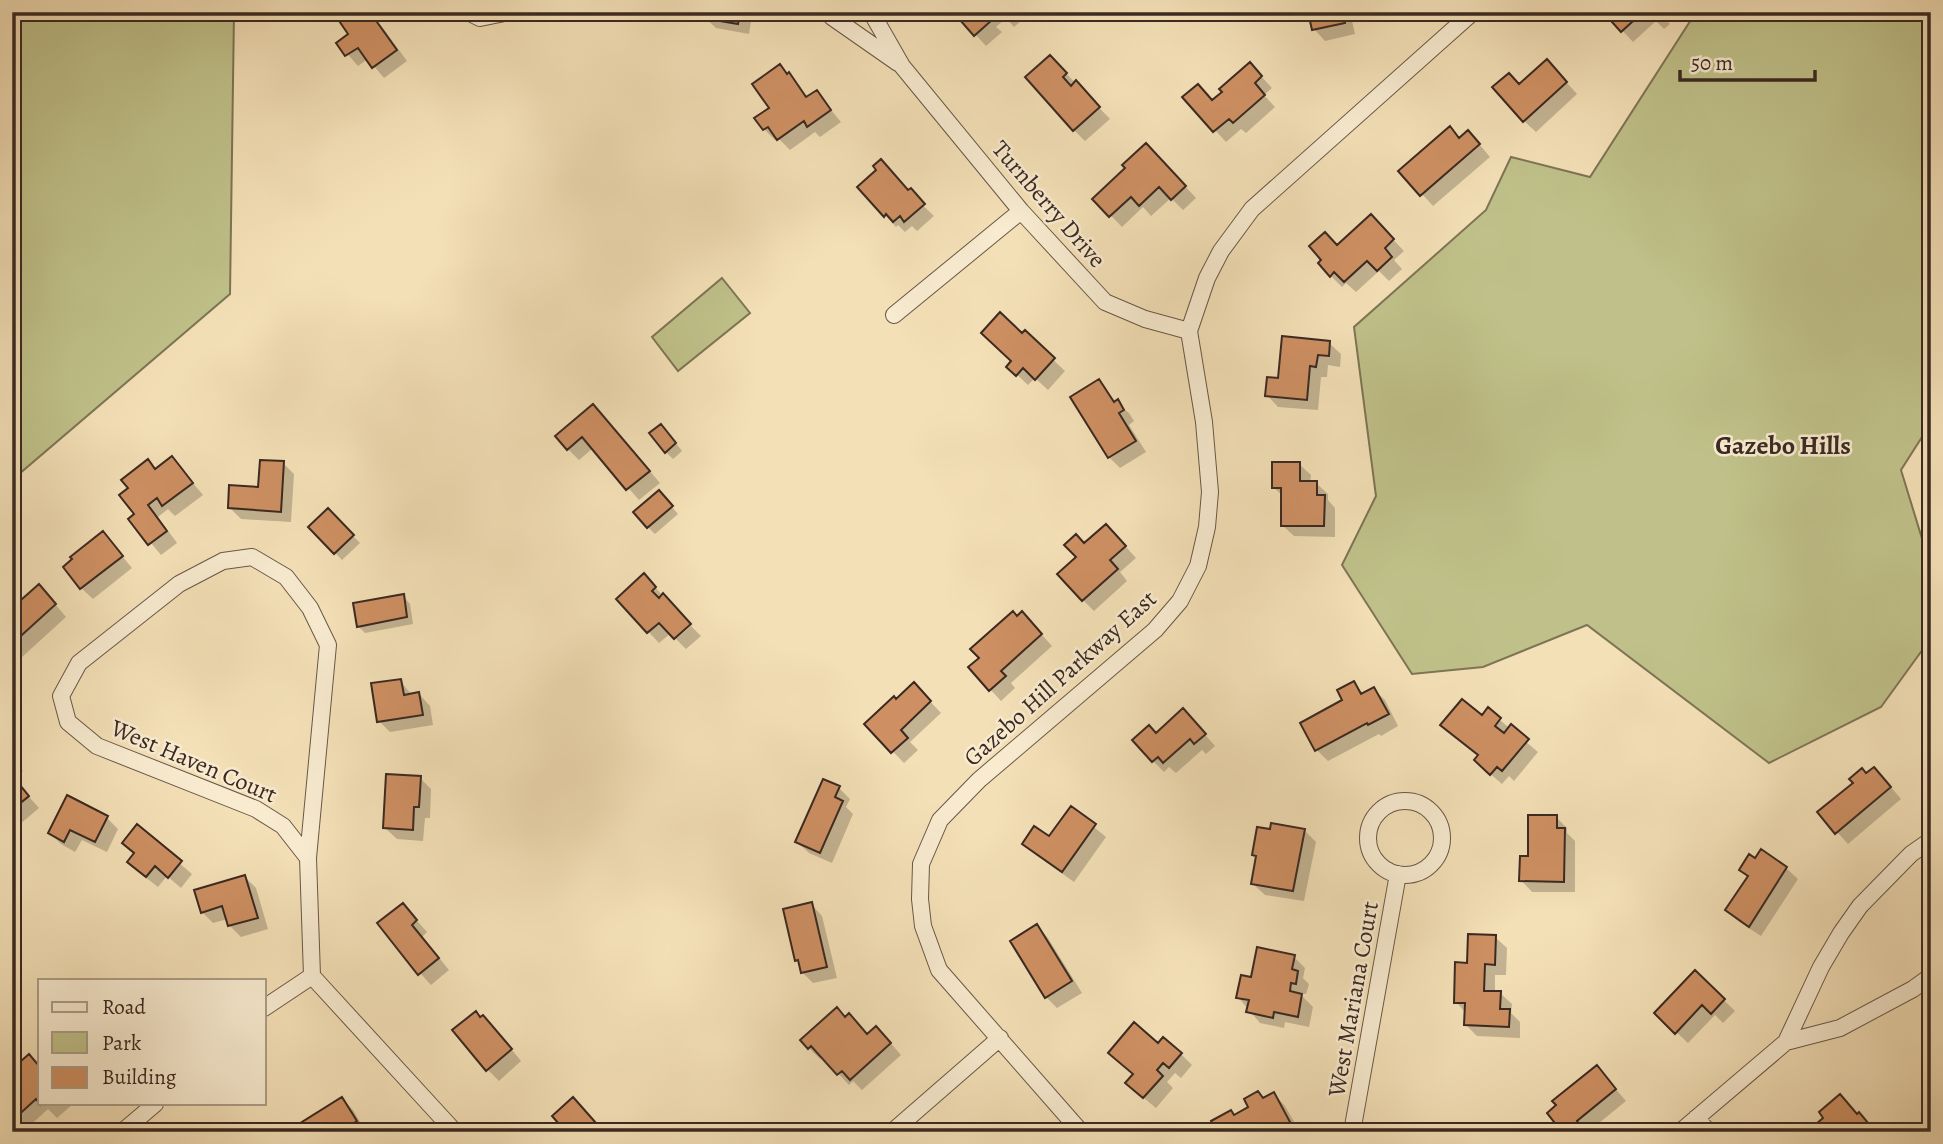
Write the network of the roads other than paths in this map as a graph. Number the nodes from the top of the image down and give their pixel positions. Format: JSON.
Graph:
{"nodes":[{"id":1,"x":468,"y":12,"type":"edge"},
{"id":2,"x":509,"y":12,"type":"edge"},
{"id":3,"x":832,"y":12,"type":"edge"},
{"id":4,"x":874,"y":12,"type":"edge"},
{"id":5,"x":1473,"y":12,"type":"edge"},
{"id":6,"x":902,"y":66,"type":"junction"},
{"id":7,"x":1021,"y":211,"type":"junction"},
{"id":8,"x":894,"y":315,"type":"dead end"},
{"id":9,"x":1189,"y":331,"type":"junction"},
{"id":10,"x":1931,"y":840,"type":"edge"},
{"id":11,"x":308,"y":858,"type":"junction"},
{"id":12,"x":1398,"y":874,"type":"junction"},
{"id":13,"x":312,"y":976,"type":"junction"},
{"id":14,"x":1931,"y":976,"type":"edge"},
{"id":15,"x":266,"y":1007,"type":"edge"},
{"id":16,"x":1000,"y":1038,"type":"junction"},
{"id":17,"x":1786,"y":1042,"type":"junction"},
{"id":18,"x":153,"y":1106,"type":"edge"},
{"id":19,"x":1696,"y":1118,"type":"junction"},
{"id":20,"x":122,"y":1132,"type":"edge"},
{"id":21,"x":455,"y":1132,"type":"edge"},
{"id":22,"x":892,"y":1132,"type":"edge"},
{"id":23,"x":1081,"y":1132,"type":"edge"},
{"id":24,"x":1352,"y":1132,"type":"edge"},
{"id":25,"x":1680,"y":1132,"type":"edge"},
{"id":26,"x":1709,"y":1132,"type":"edge"}],
"edges":[{"from":1,"to":2,"type":"street"},
{"from":3,"to":6,"type":"street","name":"Turnberry Drive"},
{"from":4,"to":6,"type":"street","name":"Turnberry Drive"},
{"from":5,"to":9,"type":"street","name":"Gazebo Hill Parkway East"},
{"from":6,"to":7,"type":"street","name":"Turnberry Drive"},
{"from":7,"to":8,"type":"street"},
{"from":7,"to":9,"type":"street","name":"Turnberry Drive"},
{"from":9,"to":16,"type":"street","name":"Gazebo Hill Parkway East"},
{"from":10,"to":17,"type":"street"},
{"from":11,"to":11,"type":"street","name":"West Haven Court"},
{"from":11,"to":13,"type":"street","name":"West Haven Court"},
{"from":12,"to":12,"type":"street","name":"West Mariana Court"},
{"from":12,"to":24,"type":"street","name":"West Mariana Court"},
{"from":13,"to":15,"type":"street"},
{"from":13,"to":21,"type":"street"},
{"from":14,"to":17,"type":"street"},
{"from":16,"to":22,"type":"street"},
{"from":16,"to":23,"type":"street","name":"Gazebo Hill Parkway East"},
{"from":17,"to":19,"type":"street"},
{"from":18,"to":20,"type":"street"},
{"from":19,"to":25,"type":"street"},
{"from":19,"to":26,"type":"street"}]}
